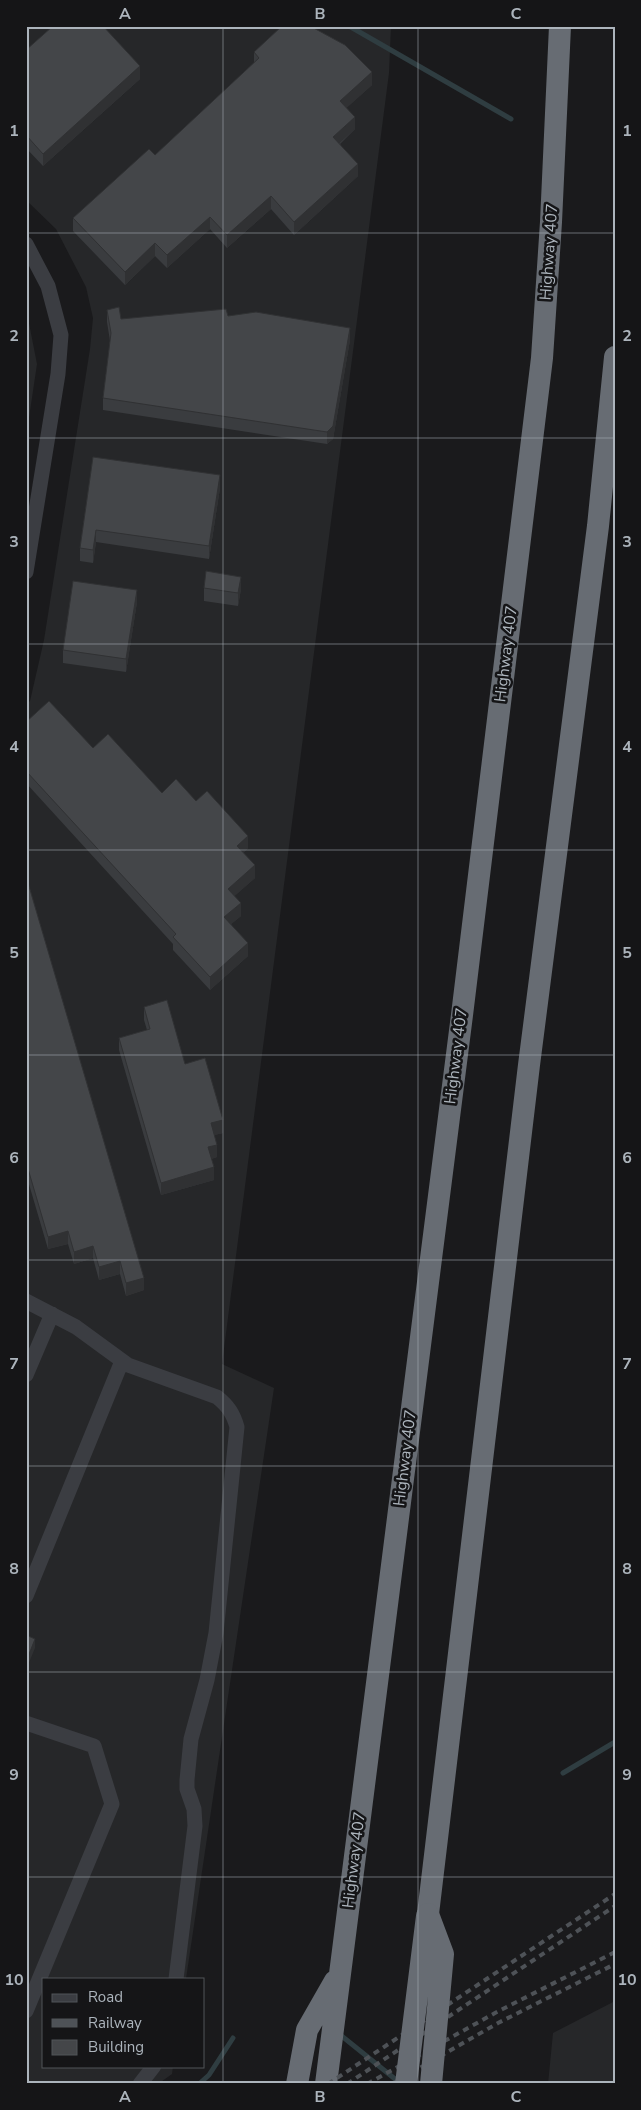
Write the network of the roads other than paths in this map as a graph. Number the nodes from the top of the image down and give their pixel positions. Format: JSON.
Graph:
{"nodes":[{"id":1,"x":560,"y":26,"type":"edge"},
{"id":2,"x":26,"y":244,"type":"edge"},
{"id":3,"x":615,"y":357,"type":"edge"},
{"id":4,"x":26,"y":572,"type":"edge"},
{"id":5,"x":26,"y":1301,"type":"edge"},
{"id":6,"x":52,"y":1314,"type":"junction"},
{"id":7,"x":122,"y":1361,"type":"junction"},
{"id":8,"x":26,"y":1375,"type":"edge"},
{"id":9,"x":26,"y":1596,"type":"edge"},
{"id":10,"x":26,"y":1723,"type":"edge"},
{"id":11,"x":428,"y":1914,"type":"junction"},
{"id":12,"x":340,"y":1972,"type":"junction"},
{"id":13,"x":176,"y":1978,"type":"edge"},
{"id":14,"x":26,"y":2011,"type":"edge"},
{"id":15,"x":152,"y":2068,"type":"edge"},
{"id":16,"x":140,"y":2084,"type":"edge"},
{"id":17,"x":297,"y":2084,"type":"edge"},
{"id":18,"x":326,"y":2084,"type":"edge"},
{"id":19,"x":406,"y":2084,"type":"edge"},
{"id":20,"x":431,"y":2084,"type":"edge"}],
"edges":[{"from":1,"to":12,"type":"highway","name":"Highway 407"},
{"from":2,"to":4,"type":"street"},
{"from":3,"to":11,"type":"highway"},
{"from":5,"to":6,"type":"street"},
{"from":6,"to":7,"type":"street"},
{"from":6,"to":8,"type":"street"},
{"from":7,"to":9,"type":"street"},
{"from":7,"to":13,"type":"street"},
{"from":10,"to":14,"type":"street"},
{"from":11,"to":19,"type":"highway","bridge":true},
{"from":11,"to":20,"type":"highway","bridge":true},
{"from":12,"to":17,"type":"highway"},
{"from":12,"to":18,"type":"highway","name":"Highway 407"},
{"from":15,"to":16,"type":"street"}]}
